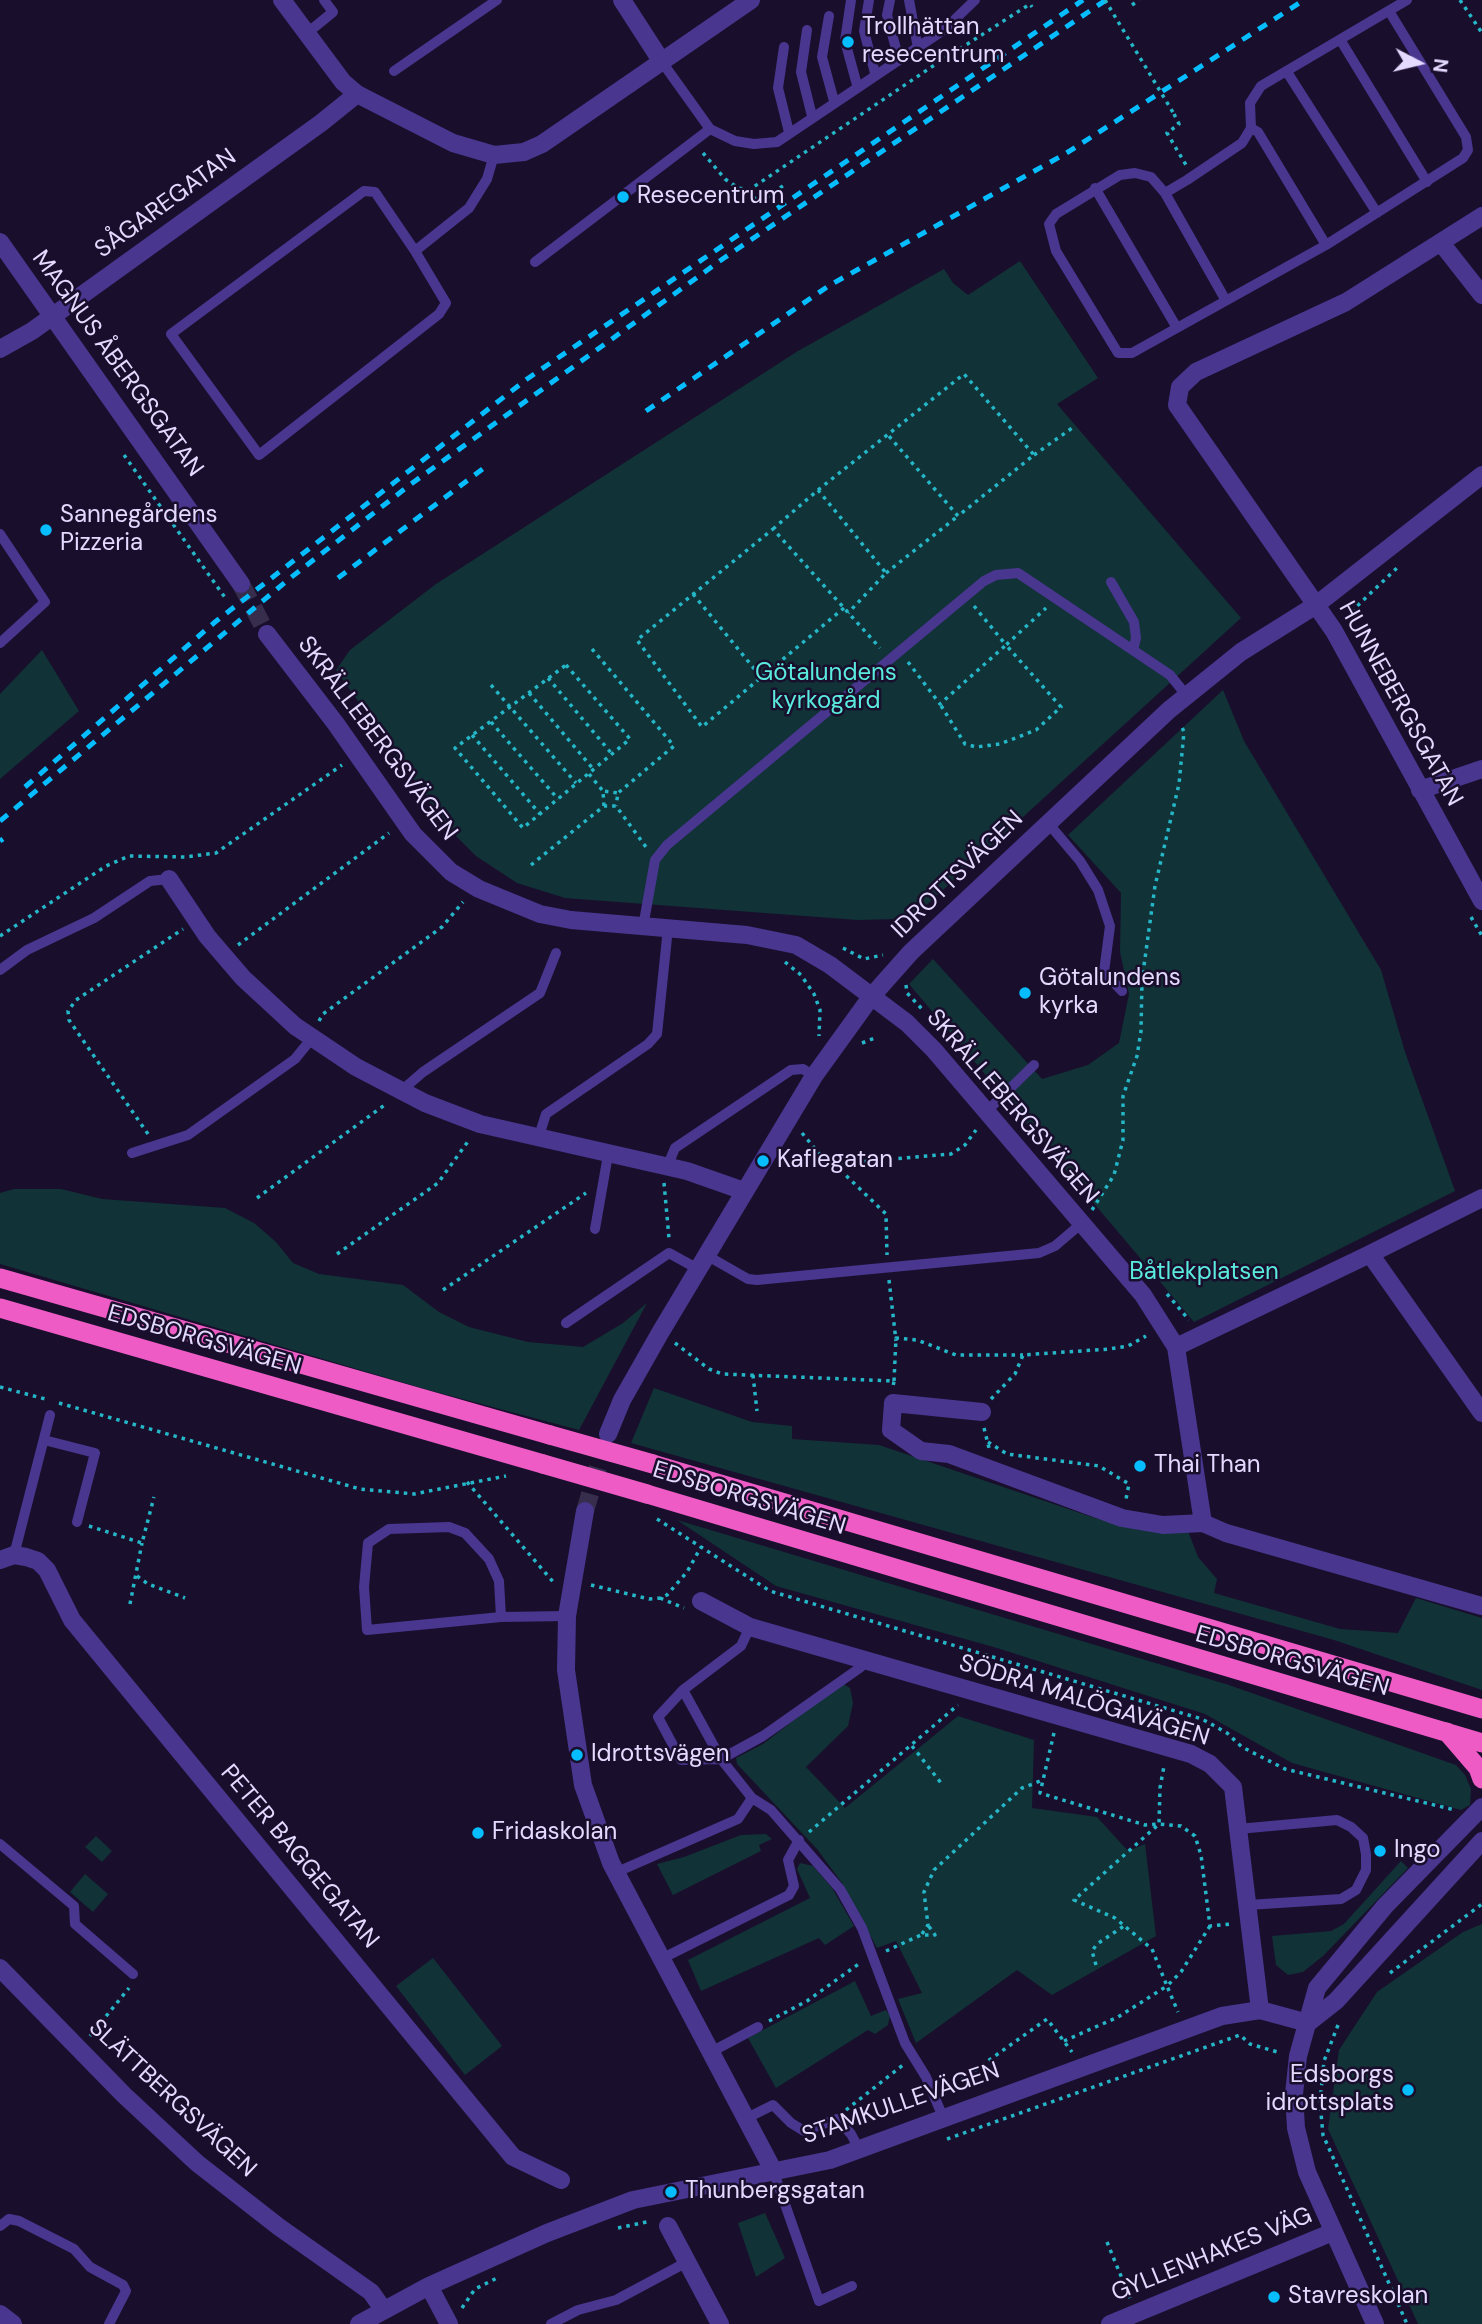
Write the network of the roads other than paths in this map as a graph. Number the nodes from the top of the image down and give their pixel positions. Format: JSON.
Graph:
{"nodes":[{"id":1,"x":282,"y":0,"type":"edge"},
{"id":2,"x":324,"y":0,"type":"edge"},
{"id":3,"x":497,"y":0,"type":"edge"},
{"id":4,"x":622,"y":0,"type":"edge"},
{"id":5,"x":751,"y":0,"type":"edge"},
{"id":6,"x":851,"y":0,"type":"edge"},
{"id":7,"x":869,"y":0,"type":"edge"},
{"id":8,"x":890,"y":0,"type":"edge"},
{"id":9,"x":909,"y":0,"type":"edge"},
{"id":10,"x":975,"y":0,"type":"edge"},
{"id":11,"x":1407,"y":0,"type":"edge"},
{"id":12,"x":1389,"y":11,"type":"junction"},
{"id":13,"x":829,"y":16,"type":"dead end"},
{"id":14,"x":807,"y":30,"type":"dead end"},
{"id":15,"x":306,"y":34,"type":"junction"},
{"id":16,"x":1341,"y":41,"type":"junction"},
{"id":17,"x":785,"y":47,"type":"dead end"},
{"id":18,"x":918,"y":48,"type":"junction"},
{"id":19,"x":899,"y":60,"type":"junction"},
{"id":20,"x":662,"y":62,"type":"junction"},
{"id":21,"x":394,"y":71,"type":"dead end"},
{"id":22,"x":1287,"y":72,"type":"junction"},
{"id":23,"x":875,"y":74,"type":"junction"},
{"id":24,"x":857,"y":85,"type":"junction"},
{"id":25,"x":357,"y":94,"type":"junction"},
{"id":26,"x":834,"y":101,"type":"junction"},
{"id":27,"x":811,"y":116,"type":"junction"},
{"id":28,"x":1251,"y":128,"type":"junction"},
{"id":29,"x":710,"y":130,"type":"junction"},
{"id":30,"x":789,"y":132,"type":"junction"},
{"id":31,"x":494,"y":155,"type":"junction"},
{"id":32,"x":1427,"y":182,"type":"junction"},
{"id":33,"x":1095,"y":188,"type":"junction"},
{"id":34,"x":1165,"y":193,"type":"junction"},
{"id":35,"x":1377,"y":213,"type":"junction"},
{"id":36,"x":1482,"y":216,"type":"edge"},
{"id":37,"x":0,"y":242,"type":"edge"},
{"id":38,"x":1442,"y":244,"type":"junction"},
{"id":39,"x":1326,"y":245,"type":"junction"},
{"id":40,"x":415,"y":251,"type":"junction"},
{"id":41,"x":535,"y":262,"type":"dead end"},
{"id":42,"x":1482,"y":295,"type":"edge"},
{"id":43,"x":1225,"y":299,"type":"junction"},
{"id":44,"x":53,"y":315,"type":"junction"},
{"id":45,"x":1177,"y":328,"type":"junction"},
{"id":46,"x":0,"y":349,"type":"edge"},
{"id":47,"x":1482,"y":475,"type":"edge"},
{"id":48,"x":0,"y":534,"type":"edge"},
{"id":49,"x":1111,"y":582,"type":"dead end"},
{"id":50,"x":241,"y":584,"type":"tunnel mouth"},
{"id":51,"x":1316,"y":605,"type":"junction"},
{"id":52,"x":267,"y":634,"type":"tunnel mouth"},
{"id":53,"x":0,"y":643,"type":"edge"},
{"id":54,"x":1133,"y":650,"type":"junction"},
{"id":55,"x":1187,"y":696,"type":"junction"},
{"id":56,"x":1482,"y":769,"type":"edge"},
{"id":57,"x":1420,"y":789,"type":"junction"},
{"id":58,"x":1048,"y":823,"type":"junction"},
{"id":59,"x":169,"y":879,"type":"joint"},
{"id":60,"x":1482,"y":901,"type":"edge"},
{"id":61,"x":643,"y":927,"type":"junction"},
{"id":62,"x":668,"y":928,"type":"junction"},
{"id":63,"x":556,"y":953,"type":"dead end"},
{"id":64,"x":0,"y":970,"type":"edge"},
{"id":65,"x":1122,"y":991,"type":"dead end"},
{"id":66,"x":872,"y":997,"type":"junction"},
{"id":67,"x":312,"y":1038,"type":"junction"},
{"id":68,"x":1034,"y":1065,"type":"dead end"},
{"id":69,"x":808,"y":1073,"type":"junction"},
{"id":70,"x":401,"y":1091,"type":"junction"},
{"id":71,"x":986,"y":1111,"type":"junction"},
{"id":72,"x":538,"y":1139,"type":"junction"},
{"id":73,"x":132,"y":1153,"type":"dead end"},
{"id":74,"x":608,"y":1154,"type":"junction"},
{"id":75,"x":667,"y":1167,"type":"junction"},
{"id":76,"x":744,"y":1191,"type":"junction"},
{"id":77,"x":1482,"y":1198,"type":"edge"},
{"id":78,"x":1082,"y":1223,"type":"junction"},
{"id":79,"x":595,"y":1229,"type":"dead end"},
{"id":80,"x":1370,"y":1254,"type":"junction"},
{"id":81,"x":702,"y":1262,"type":"junction"},
{"id":82,"x":0,"y":1278,"type":"edge"},
{"id":83,"x":0,"y":1308,"type":"edge"},
{"id":84,"x":566,"y":1323,"type":"dead end"},
{"id":85,"x":1176,"y":1348,"type":"junction"},
{"id":86,"x":982,"y":1412,"type":"road end"},
{"id":87,"x":1482,"y":1413,"type":"edge"},
{"id":88,"x":50,"y":1415,"type":"dead end"},
{"id":89,"x":608,"y":1434,"type":"tunnel mouth"},
{"id":90,"x":44,"y":1440,"type":"junction"},
{"id":91,"x":585,"y":1511,"type":"tunnel mouth"},
{"id":92,"x":77,"y":1522,"type":"road end"},
{"id":93,"x":1203,"y":1523,"type":"junction"},
{"id":94,"x":7,"y":1558,"type":"edge"},
{"id":95,"x":701,"y":1601,"type":"road end"},
{"id":96,"x":1482,"y":1606,"type":"edge"},
{"id":97,"x":567,"y":1616,"type":"junction"},
{"id":98,"x":501,"y":1617,"type":"junction"},
{"id":99,"x":750,"y":1627,"type":"junction"},
{"id":100,"x":863,"y":1659,"type":"junction"},
{"id":101,"x":683,"y":1690,"type":"junction"},
{"id":102,"x":1482,"y":1709,"type":"edge"},
{"id":103,"x":1446,"y":1732,"type":"junction"},
{"id":104,"x":1482,"y":1743,"type":"edge"},
{"id":105,"x":721,"y":1759,"type":"junction"},
{"id":106,"x":1482,"y":1779,"type":"edge"},
{"id":107,"x":752,"y":1798,"type":"junction"},
{"id":108,"x":1482,"y":1807,"type":"edge"},
{"id":109,"x":1238,"y":1829,"type":"junction"},
{"id":110,"x":800,"y":1840,"type":"junction"},
{"id":111,"x":1482,"y":1841,"type":"edge"},
{"id":112,"x":0,"y":1844,"type":"edge"},
{"id":113,"x":617,"y":1872,"type":"junction"},
{"id":114,"x":1249,"y":1913,"type":"junction"},
{"id":115,"x":663,"y":1958,"type":"junction"},
{"id":116,"x":0,"y":1968,"type":"edge"},
{"id":117,"x":133,"y":1974,"type":"road end"},
{"id":118,"x":1260,"y":2010,"type":"junction"},
{"id":119,"x":1308,"y":2023,"type":"junction"},
{"id":120,"x":758,"y":2027,"type":"road end"},
{"id":121,"x":712,"y":2052,"type":"junction"},
{"id":122,"x":943,"y":2117,"type":"junction"},
{"id":123,"x":745,"y":2119,"type":"junction"},
{"id":124,"x":859,"y":2149,"type":"junction"},
{"id":125,"x":773,"y":2170,"type":"junction"},
{"id":126,"x":561,"y":2180,"type":"dead end"},
{"id":127,"x":0,"y":2226,"type":"edge"},
{"id":128,"x":667,"y":2226,"type":"dead end"},
{"id":129,"x":1334,"y":2232,"type":"junction"},
{"id":130,"x":687,"y":2262,"type":"junction"},
{"id":131,"x":429,"y":2286,"type":"junction"},
{"id":132,"x":852,"y":2286,"type":"dead end"},
{"id":133,"x":383,"y":2309,"type":"junction"},
{"id":134,"x":0,"y":2314,"type":"edge"},
{"id":135,"x":13,"y":2324,"type":"edge"},
{"id":136,"x":109,"y":2324,"type":"edge"},
{"id":137,"x":359,"y":2324,"type":"edge"},
{"id":138,"x":449,"y":2324,"type":"edge"},
{"id":139,"x":551,"y":2324,"type":"edge"},
{"id":140,"x":720,"y":2324,"type":"edge"},
{"id":141,"x":1110,"y":2324,"type":"edge"},
{"id":142,"x":1375,"y":2324,"type":"edge"}],
"edges":[{"from":1,"to":15,"type":"street"},
{"from":2,"to":15,"type":"lane"},
{"from":3,"to":21,"type":"lane"},
{"from":4,"to":20,"type":"street"},
{"from":5,"to":20,"type":"street"},
{"from":6,"to":24,"type":"lane"},
{"from":7,"to":23,"type":"lane"},
{"from":8,"to":19,"type":"lane"},
{"from":9,"to":18,"type":"lane"},
{"from":10,"to":18,"type":"lane"},
{"from":11,"to":12,"type":"lane"},
{"from":12,"to":16,"type":"lane"},
{"from":12,"to":32,"type":"lane"},
{"from":13,"to":26,"type":"lane"},
{"from":14,"to":27,"type":"lane"},
{"from":15,"to":25,"type":"street"},
{"from":16,"to":22,"type":"lane"},
{"from":16,"to":32,"type":"lane"},
{"from":17,"to":30,"type":"lane"},
{"from":18,"to":19,"type":"lane"},
{"from":19,"to":23,"type":"lane"},
{"from":20,"to":29,"type":"lane"},
{"from":20,"to":31,"type":"street"},
{"from":22,"to":28,"type":"lane"},
{"from":22,"to":35,"type":"lane"},
{"from":23,"to":24,"type":"lane"},
{"from":24,"to":26,"type":"lane"},
{"from":25,"to":31,"type":"street"},
{"from":25,"to":44,"type":"street","name":"SÅGAREGATAN"},
{"from":26,"to":27,"type":"lane"},
{"from":27,"to":30,"type":"lane"},
{"from":28,"to":34,"type":"lane"},
{"from":28,"to":39,"type":"lane"},
{"from":29,"to":30,"type":"lane"},
{"from":29,"to":41,"type":"lane"},
{"from":31,"to":40,"type":"lane"},
{"from":32,"to":35,"type":"lane"},
{"from":33,"to":34,"type":"lane"},
{"from":33,"to":45,"type":"lane"},
{"from":33,"to":45,"type":"lane"},
{"from":34,"to":43,"type":"lane"},
{"from":35,"to":39,"type":"lane"},
{"from":36,"to":38,"type":"street","name":"HUNNEBERGSGATAN"},
{"from":37,"to":44,"type":"street","name":"MAGNUS ÅBERGSGATAN"},
{"from":38,"to":42,"type":"street"},
{"from":38,"to":51,"type":"street","name":"HUNNEBERGSGATAN"},
{"from":39,"to":43,"type":"lane"},
{"from":40,"to":40,"type":"lane"},
{"from":43,"to":45,"type":"lane"},
{"from":44,"to":46,"type":"street","name":"SÅGAREGATAN"},
{"from":44,"to":50,"type":"street","name":"MAGNUS ÅBERGSGATAN"},
{"from":47,"to":51,"type":"street","name":"IDROTTSVÄGEN"},
{"from":48,"to":53,"type":"lane"},
{"from":49,"to":54,"type":"lane"},
{"from":51,"to":55,"type":"street","name":"IDROTTSVÄGEN"},
{"from":51,"to":57,"type":"street","name":"HUNNEBERGSGATAN"},
{"from":52,"to":61,"type":"street","name":"SKRÄLLEBERGSVÄGEN"},
{"from":54,"to":55,"type":"lane"},
{"from":54,"to":61,"type":"lane"},
{"from":55,"to":58,"type":"street","name":"IDROTTSVÄGEN"},
{"from":56,"to":57,"type":"street"},
{"from":57,"to":60,"type":"street","name":"HUNNEBERGSGATAN"},
{"from":58,"to":65,"type":"lane"},
{"from":58,"to":66,"type":"street","name":"IDROTTSVÄGEN"},
{"from":59,"to":64,"type":"lane"},
{"from":59,"to":67,"type":"street"},
{"from":61,"to":62,"type":"street","name":"SKRÄLLEBERGSVÄGEN"},
{"from":62,"to":66,"type":"street","name":"SKRÄLLEBERGSVÄGEN"},
{"from":62,"to":72,"type":"lane"},
{"from":63,"to":70,"type":"lane"},
{"from":66,"to":69,"type":"street","name":"IDROTTSVÄGEN"},
{"from":66,"to":71,"type":"street","name":"SKRÄLLEBERGSVÄGEN"},
{"from":67,"to":70,"type":"street"},
{"from":67,"to":73,"type":"lane"},
{"from":68,"to":71,"type":"lane"},
{"from":69,"to":75,"type":"lane"},
{"from":69,"to":76,"type":"street","name":"IDROTTSVÄGEN"},
{"from":70,"to":72,"type":"street"},
{"from":71,"to":78,"type":"street","name":"SKRÄLLEBERGSVÄGEN"},
{"from":72,"to":74,"type":"street"},
{"from":74,"to":75,"type":"street"},
{"from":74,"to":79,"type":"lane"},
{"from":75,"to":76,"type":"street"},
{"from":76,"to":81,"type":"street","name":"IDROTTSVÄGEN"},
{"from":77,"to":80,"type":"street"},
{"from":78,"to":81,"type":"lane"},
{"from":78,"to":85,"type":"street","name":"SKRÄLLEBERGSVÄGEN"},
{"from":80,"to":85,"type":"street"},
{"from":80,"to":87,"type":"street"},
{"from":81,"to":84,"type":"lane"},
{"from":81,"to":89,"type":"street","name":"IDROTTSVÄGEN"},
{"from":82,"to":102,"type":"highway","name":"EDSBORGSVÄGEN","bridge":true},
{"from":83,"to":103,"type":"highway","name":"EDSBORGSVÄGEN","bridge":true},
{"from":85,"to":93,"type":"street","name":"SKRÄLLEBERGSVÄGEN"},
{"from":86,"to":93,"type":"street"},
{"from":88,"to":90,"type":"lane"},
{"from":90,"to":92,"type":"lane"},
{"from":90,"to":94,"type":"lane"},
{"from":91,"to":97,"type":"street"},
{"from":93,"to":96,"type":"street"},
{"from":94,"to":126,"type":"street","name":"PETER BAGGEGATAN"},
{"from":95,"to":99,"type":"street","name":"SÖDRA MALÖGAVÄGEN"},
{"from":97,"to":98,"type":"lane"},
{"from":97,"to":113,"type":"street"},
{"from":98,"to":98,"type":"lane"},
{"from":99,"to":100,"type":"street","name":"SÖDRA MALÖGAVÄGEN"},
{"from":99,"to":101,"type":"lane"},
{"from":100,"to":105,"type":"lane"},
{"from":100,"to":109,"type":"street","name":"SÖDRA MALÖGAVÄGEN"},
{"from":101,"to":105,"type":"lane"},
{"from":101,"to":105,"type":"lane"},
{"from":103,"to":104,"type":"highway","name":"EDSBORGSVÄGEN"},
{"from":103,"to":106,"type":"highway"},
{"from":105,"to":107,"type":"lane"},
{"from":107,"to":110,"type":"lane"},
{"from":107,"to":113,"type":"lane"},
{"from":108,"to":119,"type":"street"},
{"from":109,"to":114,"type":"street","name":"SÖDRA MALÖGAVÄGEN"},
{"from":109,"to":114,"type":"lane"},
{"from":110,"to":115,"type":"lane"},
{"from":110,"to":122,"type":"lane"},
{"from":111,"to":119,"type":"street"},
{"from":112,"to":117,"type":"lane"},
{"from":113,"to":115,"type":"street"},
{"from":114,"to":118,"type":"street","name":"SÖDRA MALÖGAVÄGEN"},
{"from":115,"to":121,"type":"street"},
{"from":116,"to":133,"type":"street","name":"SLÄTTBERGSVÄGEN"},
{"from":118,"to":119,"type":"street","name":"STAMKULLEVÄGEN"},
{"from":118,"to":122,"type":"street","name":"STAMKULLEVÄGEN"},
{"from":119,"to":129,"type":"street"},
{"from":120,"to":121,"type":"lane"},
{"from":121,"to":123,"type":"street"},
{"from":122,"to":124,"type":"street","name":"STAMKULLEVÄGEN"},
{"from":123,"to":124,"type":"lane"},
{"from":123,"to":125,"type":"street"},
{"from":124,"to":125,"type":"street","name":"STAMKULLEVÄGEN"},
{"from":125,"to":131,"type":"street","name":"STAMKULLEVÄGEN"},
{"from":125,"to":132,"type":"lane"},
{"from":127,"to":136,"type":"lane"},
{"from":128,"to":130,"type":"street"},
{"from":129,"to":141,"type":"street","name":"GYLLENHAKES VÄG"},
{"from":129,"to":142,"type":"street"},
{"from":130,"to":139,"type":"lane"},
{"from":130,"to":140,"type":"street"},
{"from":131,"to":133,"type":"street","name":"STAMKULLEVÄGEN"},
{"from":131,"to":138,"type":"street"},
{"from":133,"to":137,"type":"street","name":"STAMKULLEVÄGEN"},
{"from":134,"to":135,"type":"street"}]}
